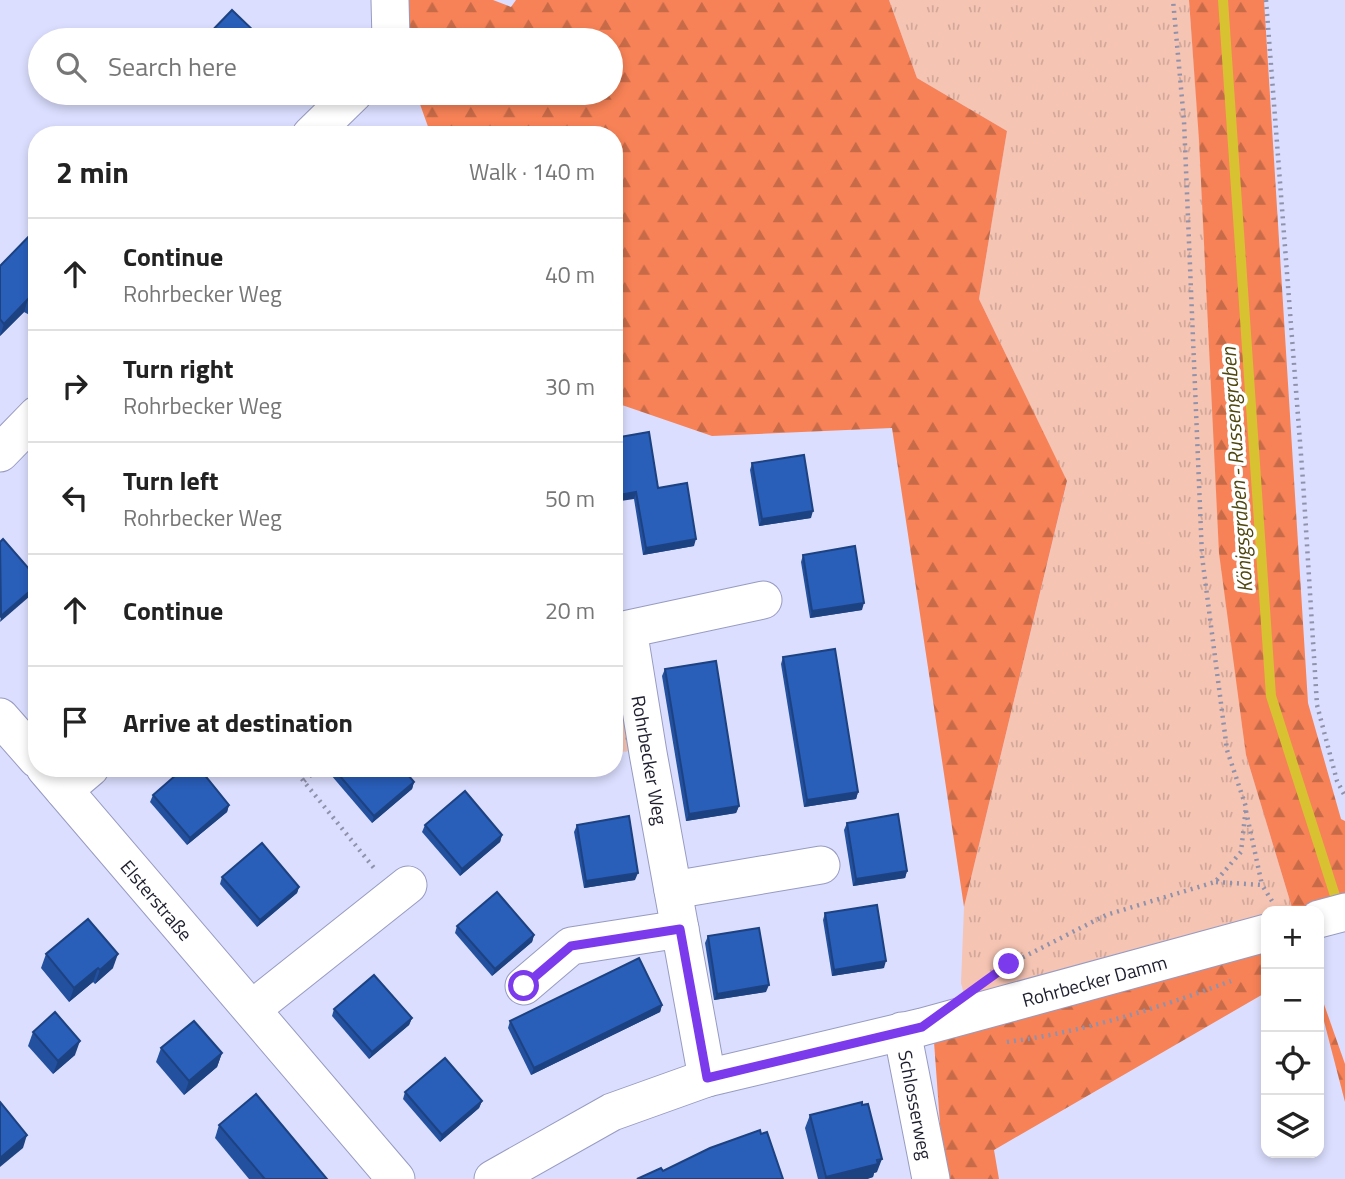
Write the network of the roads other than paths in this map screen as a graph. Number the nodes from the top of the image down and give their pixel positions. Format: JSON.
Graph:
{"nodes":[{"id":1,"x":342,"y":105,"type":"edge"},
{"id":2,"x":320,"y":126,"type":"edge"},
{"id":3,"x":28,"y":424,"type":"edge"},
{"id":4,"x":0,"y":453,"type":"edge"},
{"id":5,"x":763,"y":600,"type":"dead end"},
{"id":6,"x":623,"y":625,"type":"edge"},
{"id":7,"x":623,"y":635,"type":"edge"},
{"id":8,"x":0,"y":717,"type":"edge"},
{"id":9,"x":28,"y":749,"type":"edge"},
{"id":10,"x":67,"y":777,"type":"edge"},
{"id":11,"x":821,"y":865,"type":"dead end"},
{"id":12,"x":402,"y":890,"type":"road end"},
{"id":13,"x":673,"y":890,"type":"junction"},
{"id":14,"x":1345,"y":912,"type":"edge"},
{"id":15,"x":1324,"y":918,"type":"edge"},
{"id":16,"x":1261,"y":921,"type":"edge"},
{"id":17,"x":680,"y":929,"type":"junction"},
{"id":18,"x":524,"y":986,"type":"dead end"},
{"id":19,"x":252,"y":1009,"type":"junction"},
{"id":20,"x":912,"y":1029,"type":"junction"},
{"id":21,"x":707,"y":1078,"type":"junction"},
{"id":22,"x":397,"y":1179,"type":"edge"},
{"id":23,"x":493,"y":1179,"type":"edge"},
{"id":24,"x":931,"y":1179,"type":"edge"}],
"edges":[{"from":1,"to":2,"type":"street"},
{"from":3,"to":4,"type":"street"},
{"from":5,"to":6,"type":"street","name":"Rohrbecker Weg"},
{"from":7,"to":13,"type":"street","name":"Rohrbecker Weg"},
{"from":8,"to":9,"type":"street"},
{"from":10,"to":19,"type":"street","name":"Elsterstraße"},
{"from":11,"to":13,"type":"street"},
{"from":12,"to":19,"type":"street"},
{"from":13,"to":17,"type":"street","name":"Rohrbecker Weg"},
{"from":14,"to":15,"type":"street"},
{"from":16,"to":20,"type":"street","name":"Rohrbecker Damm"},
{"from":17,"to":18,"type":"street"},
{"from":17,"to":21,"type":"street","name":"Rohrbecker Weg"},
{"from":19,"to":22,"type":"street","name":"Elsterstraße"},
{"from":20,"to":21,"type":"street"},
{"from":20,"to":24,"type":"street","name":"Schlosserweg"},
{"from":21,"to":23,"type":"street"}]}
